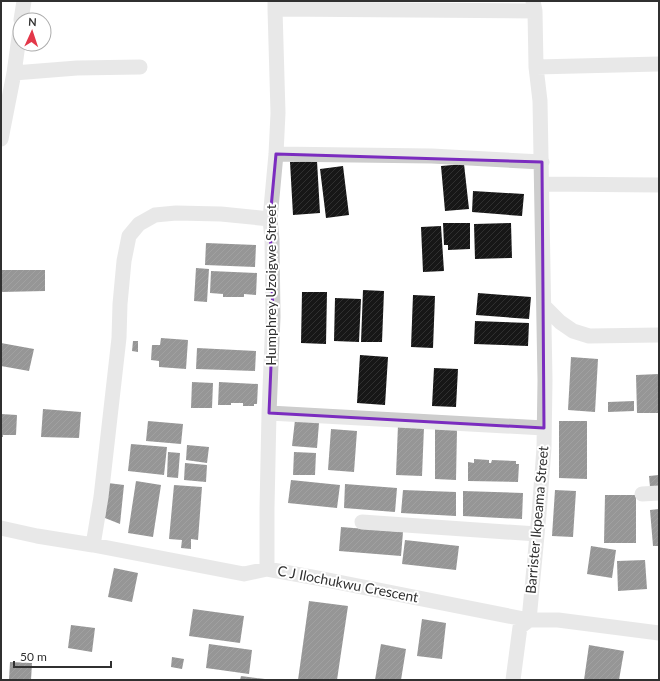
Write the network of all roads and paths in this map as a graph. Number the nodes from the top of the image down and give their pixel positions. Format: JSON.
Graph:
{"nodes":[{"id":1,"x":24,"y":1,"type":"edge"},
{"id":2,"x":275,"y":5,"type":"edge"},
{"id":3,"x":534,"y":6,"type":"edge"},
{"id":4,"x":22,"y":12,"type":"edge"},
{"id":5,"x":17,"y":52,"type":"edge"},
{"id":6,"x":659,"y":64,"type":"edge"},
{"id":7,"x":140,"y":67,"type":"dead end"},
{"id":8,"x":536,"y":68,"type":"junction"},
{"id":9,"x":14,"y":73,"type":"junction"},
{"id":10,"x":1,"y":139,"type":"edge"},
{"id":11,"x":276,"y":154,"type":"junction"},
{"id":12,"x":542,"y":162,"type":"junction"},
{"id":13,"x":542,"y":184,"type":"junction"},
{"id":14,"x":659,"y":185,"type":"edge"},
{"id":15,"x":270,"y":219,"type":"junction"},
{"id":16,"x":544,"y":306,"type":"junction"},
{"id":17,"x":659,"y":335,"type":"edge"},
{"id":18,"x":269,"y":413,"type":"junction"},
{"id":19,"x":544,"y":428,"type":"junction"},
{"id":20,"x":659,"y":493,"type":"edge"},
{"id":21,"x":642,"y":494,"type":"dead end"},
{"id":22,"x":362,"y":522,"type":"dead end"},
{"id":23,"x":1,"y":528,"type":"edge"},
{"id":24,"x":537,"y":534,"type":"junction"},
{"id":25,"x":93,"y":545,"type":"junction"},
{"id":26,"x":267,"y":569,"type":"junction"},
{"id":27,"x":529,"y":620,"type":"junction"},
{"id":28,"x":659,"y":633,"type":"edge"},
{"id":29,"x":513,"y":680,"type":"edge"}],
"edges":[{"from":1,"to":4,"type":"street"},
{"from":2,"to":3,"type":"street"},
{"from":2,"to":11,"type":"street","name":"Humphrey Uzoigwe Street"},
{"from":3,"to":8,"type":"street"},
{"from":5,"to":9,"type":"street"},
{"from":6,"to":8,"type":"street"},
{"from":7,"to":9,"type":"street"},
{"from":8,"to":12,"type":"street"},
{"from":9,"to":10,"type":"street"},
{"from":11,"to":12,"type":"street"},
{"from":11,"to":15,"type":"street","name":"Humphrey Uzoigwe Street"},
{"from":12,"to":13,"type":"street"},
{"from":13,"to":14,"type":"street"},
{"from":13,"to":16,"type":"street"},
{"from":15,"to":18,"type":"street","name":"Humphrey Uzoigwe Street"},
{"from":15,"to":25,"type":"street"},
{"from":16,"to":17,"type":"street"},
{"from":16,"to":19,"type":"street","name":"Barrister Ikpeama Street"},
{"from":18,"to":19,"type":"street"},
{"from":18,"to":26,"type":"street","name":"Humphrey Uzoigwe Street"},
{"from":19,"to":24,"type":"street","name":"Barrister Ikpeama Street"},
{"from":20,"to":21,"type":"street"},
{"from":22,"to":24,"type":"street"},
{"from":23,"to":25,"type":"street","name":"C J Ilochukwu Crescent"},
{"from":24,"to":27,"type":"street","name":"Barrister Ikpeama Street"},
{"from":25,"to":26,"type":"street","name":"C J Ilochukwu Crescent"},
{"from":26,"to":27,"type":"street","name":"C J Ilochukwu Crescent"},
{"from":27,"to":28,"type":"street","name":"C J Ilochukwu Crescent"},
{"from":27,"to":29,"type":"street","name":"Barrister Ikpeama Street"}]}
